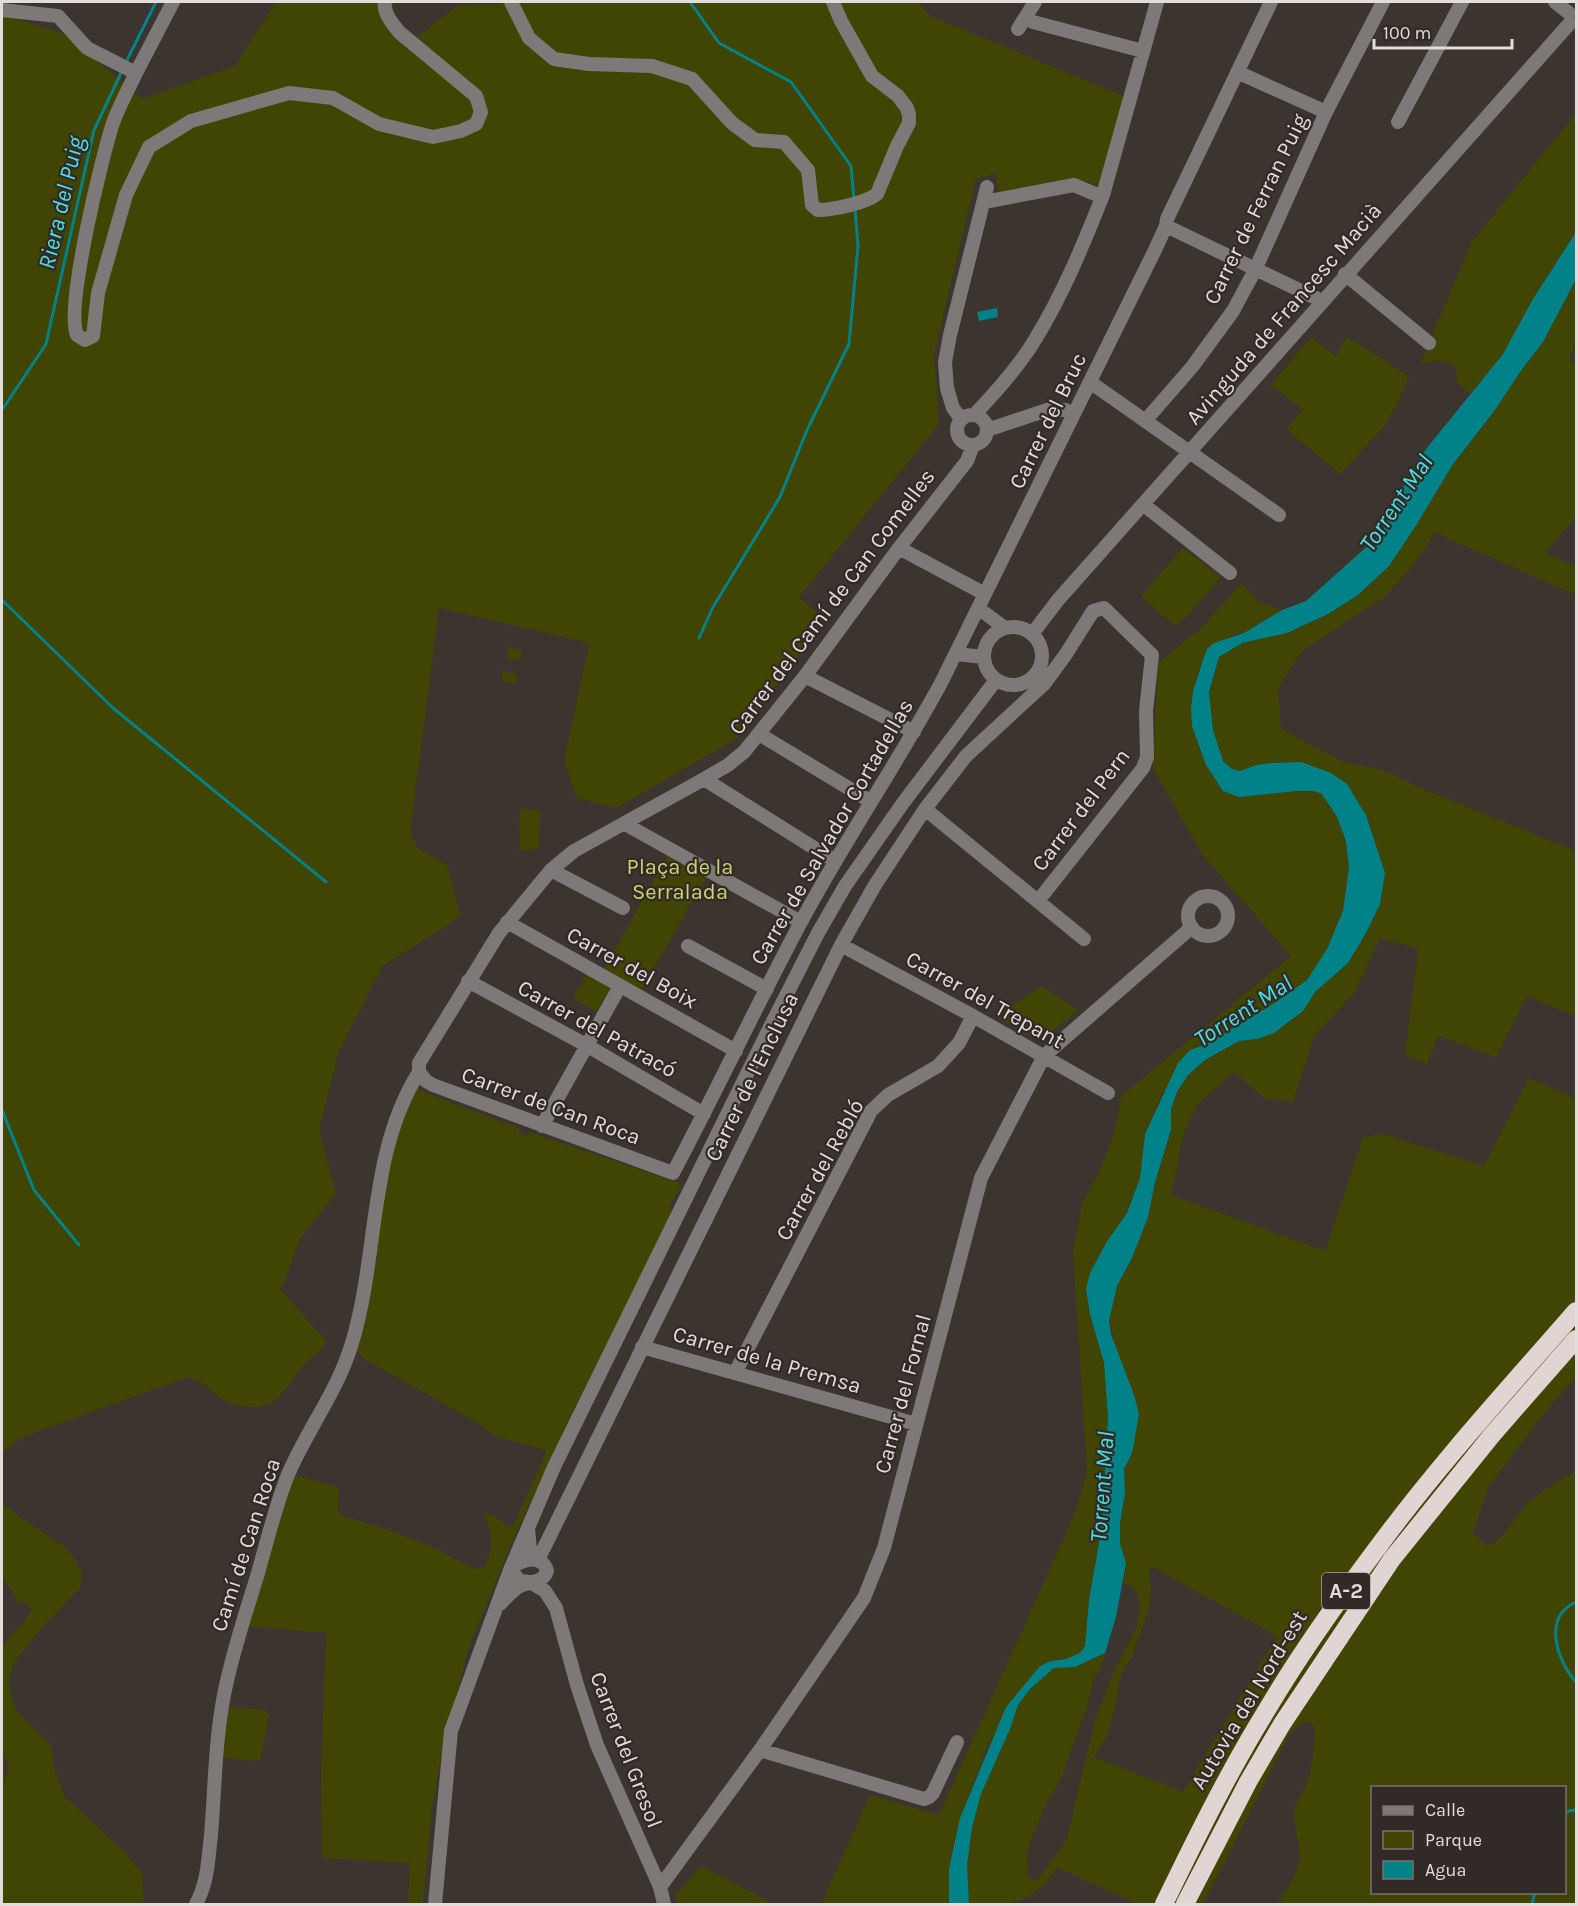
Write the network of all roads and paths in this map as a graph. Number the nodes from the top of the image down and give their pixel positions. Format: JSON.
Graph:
{"nodes":[{"id":1,"x":173,"y":2,"type":"edge"},
{"id":2,"x":385,"y":2,"type":"edge"},
{"id":3,"x":511,"y":2,"type":"edge"},
{"id":4,"x":833,"y":2,"type":"edge"},
{"id":5,"x":1035,"y":2,"type":"edge"},
{"id":6,"x":1157,"y":2,"type":"edge"},
{"id":7,"x":1271,"y":2,"type":"edge"},
{"id":8,"x":1383,"y":2,"type":"edge"},
{"id":9,"x":1462,"y":2,"type":"edge"},
{"id":10,"x":1555,"y":2,"type":"edge"},
{"id":11,"x":2,"y":9,"type":"edge"},
{"id":12,"x":1573,"y":17,"type":"edge"},
{"id":13,"x":1034,"y":22,"type":"dead end"},
{"id":14,"x":1018,"y":29,"type":"dead end"},
{"id":15,"x":1143,"y":51,"type":"junction"},
{"id":16,"x":128,"y":69,"type":"junction"},
{"id":17,"x":1237,"y":72,"type":"junction"},
{"id":18,"x":1326,"y":112,"type":"junction"},
{"id":19,"x":1398,"y":122,"type":"dead end"},
{"id":20,"x":987,"y":187,"type":"dead end"},
{"id":21,"x":1104,"y":195,"type":"junction"},
{"id":22,"x":984,"y":202,"type":"junction"},
{"id":23,"x":1166,"y":226,"type":"junction"},
{"id":24,"x":1255,"y":270,"type":"junction"},
{"id":25,"x":1345,"y":274,"type":"junction"},
{"id":26,"x":1322,"y":301,"type":"junction"},
{"id":27,"x":1429,"y":343,"type":"dead end"},
{"id":28,"x":1090,"y":382,"type":"junction"},
{"id":29,"x":1074,"y":414,"type":"junction"},
{"id":30,"x":968,"y":417,"type":"junction"},
{"id":31,"x":1145,"y":420,"type":"junction"},
{"id":32,"x":987,"y":430,"type":"junction"},
{"id":33,"x":973,"y":445,"type":"junction"},
{"id":34,"x":1190,"y":453,"type":"junction"},
{"id":35,"x":1144,"y":505,"type":"junction"},
{"id":36,"x":1279,"y":515,"type":"dead end"},
{"id":37,"x":899,"y":548,"type":"junction"},
{"id":38,"x":1230,"y":573,"type":"dead end"},
{"id":39,"x":985,"y":594,"type":"junction"},
{"id":40,"x":978,"y":608,"type":"junction"},
{"id":41,"x":1005,"y":628,"type":"junction"},
{"id":42,"x":1032,"y":634,"type":"junction"},
{"id":43,"x":1041,"y":647,"type":"junction"},
{"id":44,"x":956,"y":654,"type":"junction"},
{"id":45,"x":1066,"y":654,"type":"junction"},
{"id":46,"x":984,"y":657,"type":"junction"},
{"id":47,"x":805,"y":676,"type":"junction"},
{"id":48,"x":1002,"y":682,"type":"junction"},
{"id":49,"x":1019,"y":708,"type":"junction"},
{"id":50,"x":914,"y":732,"type":"junction"},
{"id":51,"x":759,"y":734,"type":"junction"},
{"id":52,"x":704,"y":779,"type":"junction"},
{"id":53,"x":870,"y":801,"type":"junction"},
{"id":54,"x":925,"y":809,"type":"junction"},
{"id":55,"x":625,"y":824,"type":"junction"},
{"id":56,"x":835,"y":861,"type":"junction"},
{"id":57,"x":551,"y":870,"type":"junction"},
{"id":58,"x":1038,"y":901,"type":"junction"},
{"id":59,"x":622,"y":909,"type":"dead end"},
{"id":60,"x":507,"y":922,"type":"junction"},
{"id":61,"x":801,"y":922,"type":"junction"},
{"id":62,"x":1192,"y":927,"type":"dead end"},
{"id":63,"x":1084,"y":939,"type":"dead end"},
{"id":64,"x":841,"y":945,"type":"junction"},
{"id":65,"x":688,"y":946,"type":"dead end"},
{"id":66,"x":468,"y":981,"type":"junction"},
{"id":67,"x":620,"y":986,"type":"junction"},
{"id":68,"x":767,"y":989,"type":"junction"},
{"id":69,"x":973,"y":1016,"type":"junction"},
{"id":70,"x":586,"y":1045,"type":"junction"},
{"id":71,"x":736,"y":1051,"type":"junction"},
{"id":72,"x":1044,"y":1056,"type":"junction"},
{"id":73,"x":419,"y":1072,"type":"junction"},
{"id":74,"x":1108,"y":1093,"type":"dead end"},
{"id":75,"x":704,"y":1114,"type":"junction"},
{"id":76,"x":542,"y":1126,"type":"junction"},
{"id":77,"x":674,"y":1173,"type":"joint"},
{"id":78,"x":1576,"y":1311,"type":"edge"},
{"id":79,"x":1576,"y":1339,"type":"edge"},
{"id":80,"x":642,"y":1347,"type":"junction"},
{"id":81,"x":735,"y":1373,"type":"junction"},
{"id":82,"x":916,"y":1424,"type":"junction"},
{"id":83,"x":528,"y":1529,"type":"junction"},
{"id":84,"x":538,"y":1560,"type":"junction"},
{"id":85,"x":510,"y":1570,"type":"junction"},
{"id":86,"x":546,"y":1572,"type":"junction"},
{"id":87,"x":530,"y":1582,"type":"junction"},
{"id":88,"x":556,"y":1608,"type":"junction"},
{"id":89,"x":495,"y":1610,"type":"junction"},
{"id":90,"x":957,"y":1742,"type":"dead end"},
{"id":91,"x":760,"y":1750,"type":"junction"},
{"id":92,"x":660,"y":1887,"type":"junction"},
{"id":93,"x":196,"y":1905,"type":"edge"},
{"id":94,"x":435,"y":1905,"type":"edge"},
{"id":95,"x":664,"y":1905,"type":"edge"},
{"id":96,"x":1164,"y":1905,"type":"edge"},
{"id":97,"x":1185,"y":1905,"type":"edge"}],
"edges":[{"from":1,"to":16,"type":"street"},
{"from":2,"to":16,"type":"street"},
{"from":3,"to":4,"type":"street"},
{"from":5,"to":14,"type":"street"},
{"from":6,"to":15,"type":"street"},
{"from":7,"to":17,"type":"street","name":"Carrer del Bruc"},
{"from":8,"to":18,"type":"street","name":"Carrer de Ferran Puig"},
{"from":9,"to":19,"type":"street"},
{"from":10,"to":12,"type":"street"},
{"from":11,"to":16,"type":"street"},
{"from":12,"to":25,"type":"street","name":"Avinguda de Francesc Macià"},
{"from":13,"to":15,"type":"street"},
{"from":15,"to":21,"type":"street"},
{"from":17,"to":18,"type":"street"},
{"from":17,"to":23,"type":"street","name":"Carrer del Bruc"},
{"from":18,"to":24,"type":"street","name":"Carrer de Ferran Puig"},
{"from":20,"to":22,"type":"street"},
{"from":21,"to":22,"type":"street"},
{"from":21,"to":30,"type":"street"},
{"from":22,"to":30,"type":"street"},
{"from":23,"to":24,"type":"street"},
{"from":23,"to":28,"type":"street","name":"Carrer del Bruc"},
{"from":24,"to":26,"type":"street"},
{"from":24,"to":31,"type":"street","name":"Carrer de Ferran Puig"},
{"from":25,"to":26,"type":"street","name":"Avinguda de Francesc Macià"},
{"from":25,"to":27,"type":"street"},
{"from":26,"to":34,"type":"street","name":"Avinguda de Francesc Macià"},
{"from":28,"to":29,"type":"street","name":"Carrer del Bruc"},
{"from":28,"to":31,"type":"street"},
{"from":29,"to":32,"type":"street"},
{"from":29,"to":39,"type":"street","name":"Carrer del Bruc"},
{"from":30,"to":32,"type":"street"},
{"from":30,"to":33,"type":"street"},
{"from":31,"to":34,"type":"street"},
{"from":32,"to":33,"type":"street"},
{"from":33,"to":37,"type":"street","name":"Carrer del Camí de Can Comelles"},
{"from":34,"to":35,"type":"street","name":"Avinguda de Francesc Macià"},
{"from":34,"to":36,"type":"street"},
{"from":35,"to":38,"type":"street"},
{"from":35,"to":42,"type":"street","name":"Avinguda de Francesc Macià"},
{"from":37,"to":39,"type":"street"},
{"from":37,"to":47,"type":"street","name":"Carrer del Camí de Can Comelles"},
{"from":39,"to":40,"type":"street","name":"Carrer del Bruc"},
{"from":40,"to":41,"type":"street"},
{"from":40,"to":44,"type":"street","name":"Carrer de Salvador Cortadellas"},
{"from":41,"to":42,"type":"street"},
{"from":41,"to":46,"type":"street"},
{"from":42,"to":43,"type":"street"},
{"from":43,"to":45,"type":"street"},
{"from":43,"to":48,"type":"street"},
{"from":44,"to":46,"type":"street"},
{"from":44,"to":50,"type":"street","name":"Carrer de Salvador Cortadellas"},
{"from":45,"to":49,"type":"street","name":"Carrer de l'Enclusa"},
{"from":45,"to":58,"type":"street","name":"Carrer del Pern"},
{"from":46,"to":48,"type":"street"},
{"from":47,"to":50,"type":"street"},
{"from":47,"to":51,"type":"street","name":"Carrer del Camí de Can Comelles"},
{"from":48,"to":49,"type":"street"},
{"from":48,"to":83,"type":"street"},
{"from":49,"to":54,"type":"street","name":"Carrer de l'Enclusa"},
{"from":50,"to":53,"type":"street","name":"Carrer de Salvador Cortadellas"},
{"from":51,"to":52,"type":"street","name":"Carrer del Camí de Can Comelles"},
{"from":51,"to":53,"type":"street"},
{"from":52,"to":55,"type":"street","name":"Carrer del Camí de Can Comelles"},
{"from":52,"to":56,"type":"street"},
{"from":53,"to":56,"type":"street","name":"Carrer de Salvador Cortadellas"},
{"from":54,"to":58,"type":"street"},
{"from":54,"to":64,"type":"street","name":"Carrer de l'Enclusa"},
{"from":55,"to":57,"type":"street","name":"Carrer del Camí de Can Comelles"},
{"from":55,"to":61,"type":"street"},
{"from":56,"to":61,"type":"street","name":"Carrer de Salvador Cortadellas"},
{"from":57,"to":59,"type":"street"},
{"from":57,"to":60,"type":"street","name":"Carrer del Camí de Can Comelles"},
{"from":58,"to":63,"type":"street"},
{"from":60,"to":66,"type":"street","name":"Carrer del Camí de Can Comelles"},
{"from":60,"to":67,"type":"street","name":"Carrer del Boix"},
{"from":61,"to":68,"type":"street","name":"Carrer de Salvador Cortadellas"},
{"from":62,"to":72,"type":"street","name":"Carrer del Fornal"},
{"from":64,"to":69,"type":"street","name":"Carrer del Trepant"},
{"from":64,"to":80,"type":"street","name":"Carrer de l'Enclusa"},
{"from":65,"to":68,"type":"street"},
{"from":66,"to":70,"type":"street","name":"Carrer del Patracó"},
{"from":66,"to":73,"type":"street","name":"Carrer del Camí de Can Comelles"},
{"from":67,"to":70,"type":"street"},
{"from":67,"to":71,"type":"street","name":"Carrer del Boix"},
{"from":68,"to":71,"type":"street","name":"Carrer de Salvador Cortadellas"},
{"from":69,"to":72,"type":"street","name":"Carrer del Trepant"},
{"from":69,"to":81,"type":"street","name":"Carrer del Rebló"},
{"from":70,"to":75,"type":"street","name":"Carrer del Patracó"},
{"from":70,"to":76,"type":"street"},
{"from":71,"to":75,"type":"street","name":"Carrer de Salvador Cortadellas"},
{"from":72,"to":74,"type":"street","name":"Carrer del Trepant"},
{"from":72,"to":82,"type":"street","name":"Carrer del Fornal"},
{"from":73,"to":76,"type":"street","name":"Carrer de Can Roca"},
{"from":73,"to":93,"type":"street","name":"Camí de Can Roca"},
{"from":75,"to":77,"type":"street","name":"Carrer de Salvador Cortadellas"},
{"from":76,"to":77,"type":"street","name":"Carrer de Can Roca"},
{"from":78,"to":96,"type":"highway","name":"Autovia del Nord-est","number":"A-2"},
{"from":79,"to":97,"type":"highway","name":"Autovia del Nord-est","number":"A-2"},
{"from":80,"to":81,"type":"street","name":"Carrer de la Premsa"},
{"from":80,"to":84,"type":"street","name":"Carrer de l'Enclusa"},
{"from":81,"to":82,"type":"street","name":"Carrer de la Premsa"},
{"from":82,"to":91,"type":"street","name":"Carrer del Fornal"},
{"from":83,"to":84,"type":"street"},
{"from":83,"to":85,"type":"street"},
{"from":84,"to":85,"type":"street"},
{"from":84,"to":86,"type":"street"},
{"from":85,"to":87,"type":"street"},
{"from":85,"to":89,"type":"street"},
{"from":86,"to":87,"type":"street"},
{"from":86,"to":88,"type":"street","name":"Carrer del Gresol"},
{"from":87,"to":88,"type":"street"},
{"from":87,"to":89,"type":"street"},
{"from":88,"to":92,"type":"street","name":"Carrer del Gresol"},
{"from":89,"to":94,"type":"street"},
{"from":90,"to":91,"type":"street"},
{"from":91,"to":92,"type":"street","name":"Carrer del Fornal"},
{"from":92,"to":95,"type":"street","name":"Carrer del Gresol"}]}
